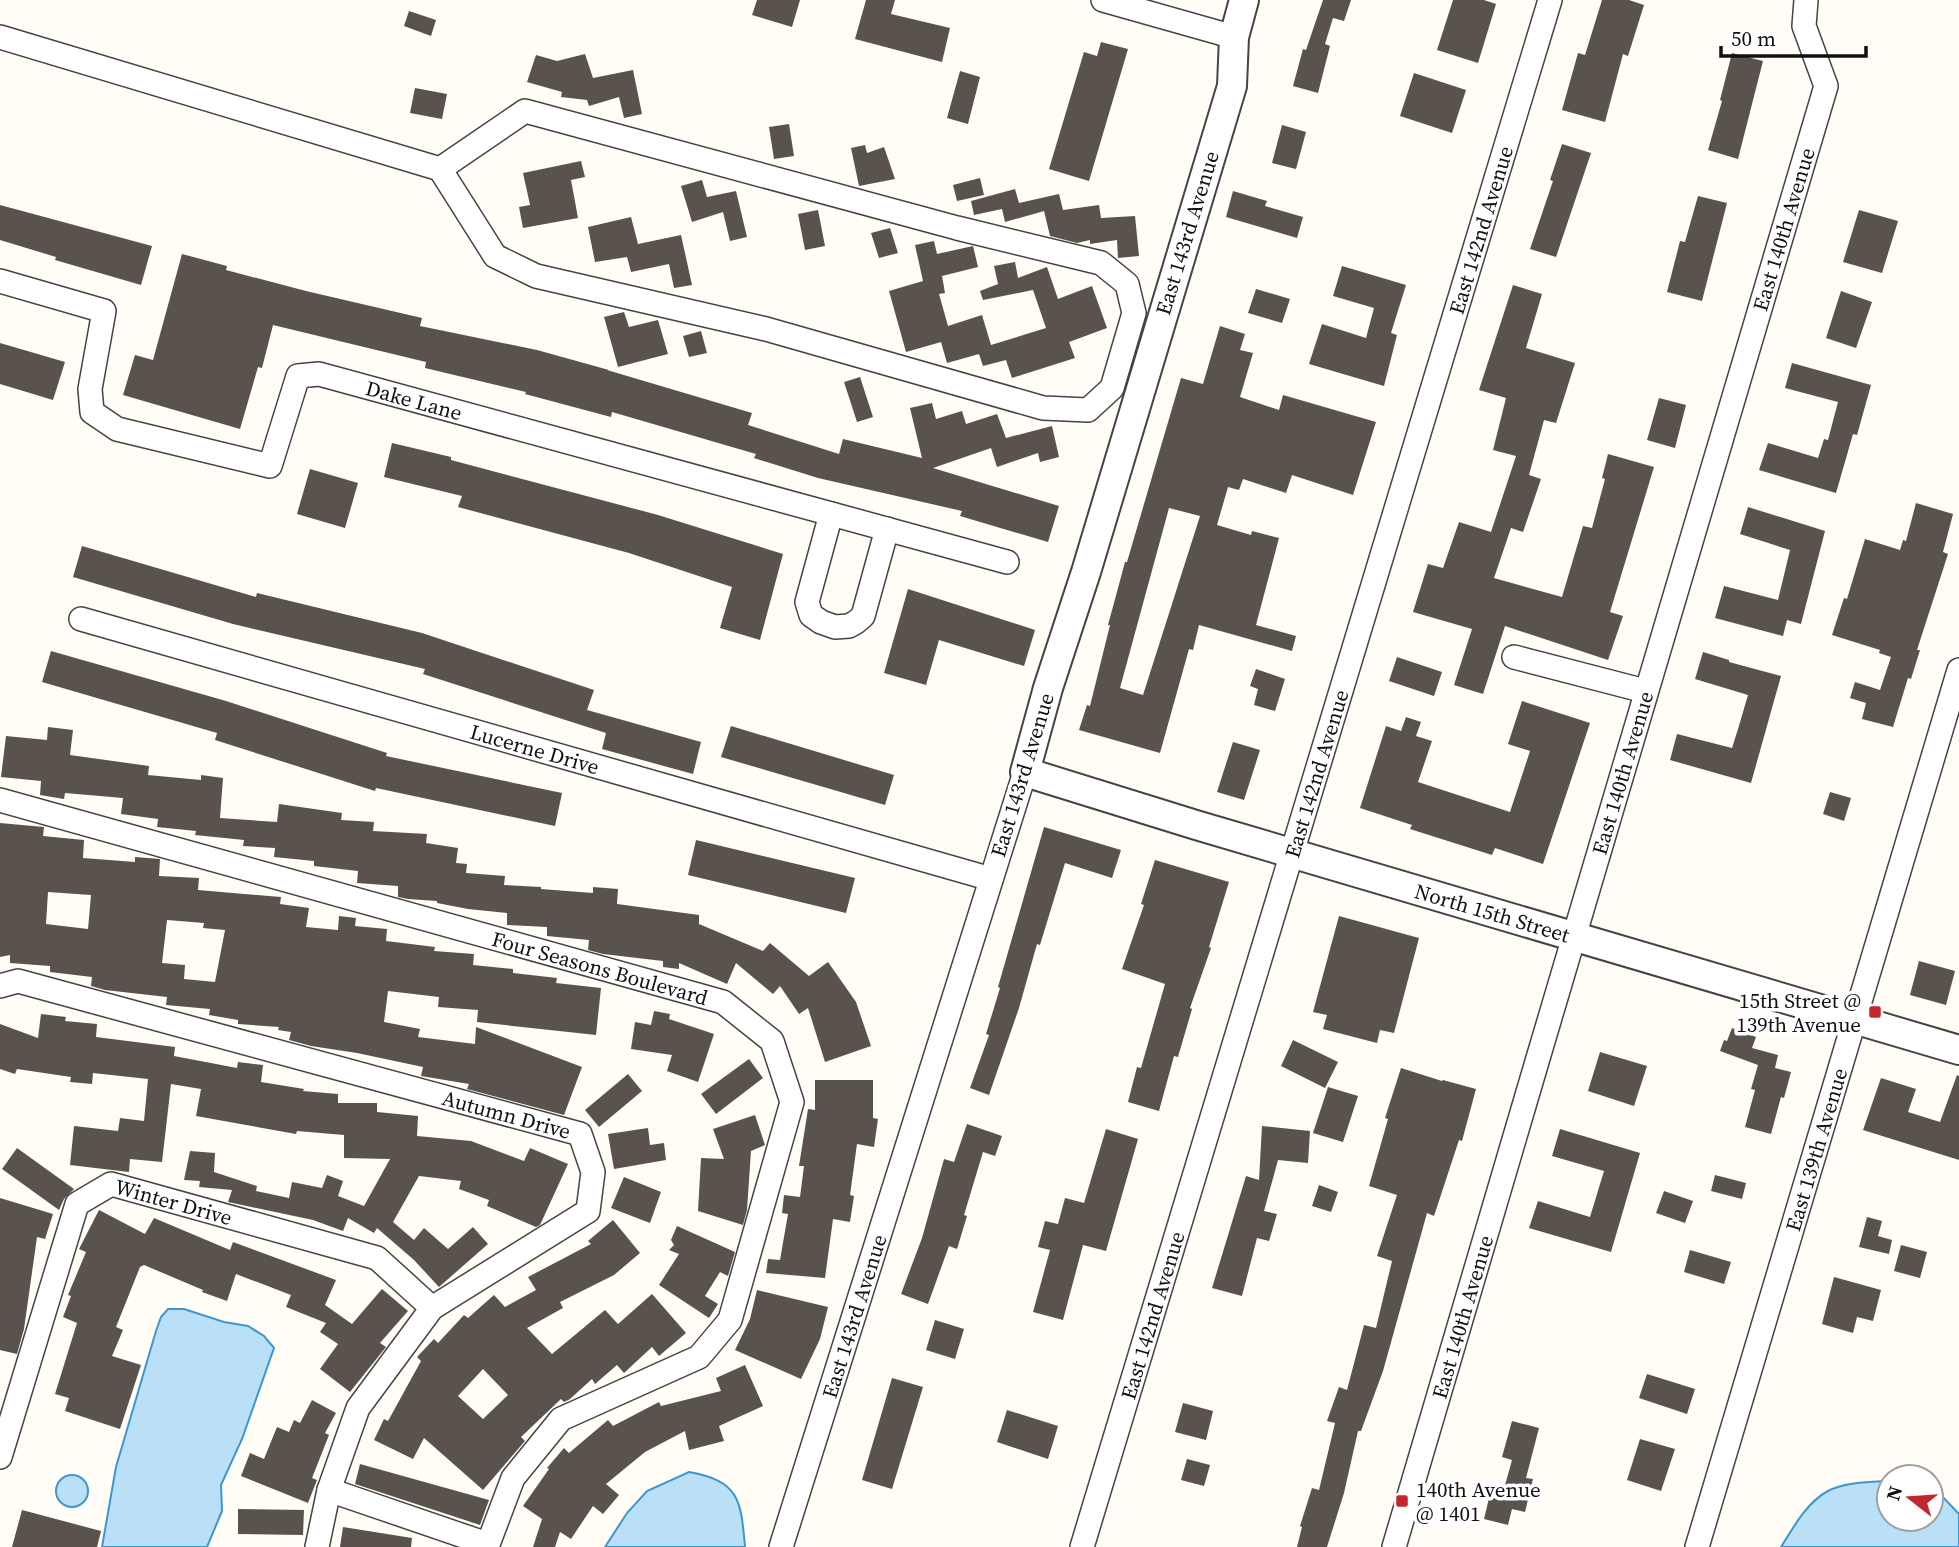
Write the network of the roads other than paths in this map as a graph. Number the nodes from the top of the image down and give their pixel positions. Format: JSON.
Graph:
{"nodes":[{"id":1,"x":1104,"y":0,"type":"edge"},
{"id":2,"x":1244,"y":0,"type":"edge"},
{"id":3,"x":1550,"y":0,"type":"edge"},
{"id":4,"x":1805,"y":0,"type":"edge"},
{"id":5,"x":0,"y":37,"type":"edge"},
{"id":6,"x":1234,"y":37,"type":"junction"},
{"id":7,"x":440,"y":169,"type":"junction"},
{"id":8,"x":0,"y":281,"type":"edge"},
{"id":9,"x":831,"y":514,"type":"junction"},
{"id":10,"x":887,"y":529,"type":"junction"},
{"id":11,"x":1007,"y":562,"type":"dead end"},
{"id":12,"x":80,"y":619,"type":"dead end"},
{"id":13,"x":1514,"y":657,"type":"dead end"},
{"id":14,"x":1959,"y":670,"type":"edge"},
{"id":15,"x":1645,"y":691,"type":"junction"},
{"id":16,"x":1026,"y":772,"type":"junction"},
{"id":17,"x":0,"y":800,"type":"edge"},
{"id":18,"x":1292,"y":852,"type":"junction"},
{"id":19,"x":990,"y":880,"type":"junction"},
{"id":20,"x":1575,"y":936,"type":"junction"},
{"id":21,"x":0,"y":986,"type":"edge"},
{"id":22,"x":1853,"y":1018,"type":"junction"},
{"id":23,"x":1959,"y":1050,"type":"edge"},
{"id":24,"x":432,"y":1308,"type":"junction"},
{"id":25,"x":0,"y":1457,"type":"edge"},
{"id":26,"x":329,"y":1490,"type":"junction"},
{"id":27,"x":487,"y":1545,"type":"edge"},
{"id":28,"x":317,"y":1547,"type":"edge"},
{"id":29,"x":782,"y":1547,"type":"edge"},
{"id":30,"x":1082,"y":1547,"type":"edge"},
{"id":31,"x":1394,"y":1547,"type":"edge"},
{"id":32,"x":1697,"y":1547,"type":"edge"}],
"edges":[{"from":1,"to":6,"type":"street"},
{"from":2,"to":6,"type":"street","name":"East 143rd Avenue"},
{"from":3,"to":18,"type":"street","name":"East 142nd Avenue"},
{"from":4,"to":15,"type":"street","name":"East 140th Avenue"},
{"from":5,"to":7,"type":"street"},
{"from":6,"to":16,"type":"street","name":"East 143rd Avenue"},
{"from":7,"to":7,"type":"street"},
{"from":8,"to":9,"type":"street","name":"Dake Lane"},
{"from":9,"to":10,"type":"street","name":"Dake Lane"},
{"from":9,"to":10,"type":"street"},
{"from":10,"to":11,"type":"street","name":"Dake Lane"},
{"from":12,"to":19,"type":"street","name":"Lucerne Drive"},
{"from":13,"to":15,"type":"street"},
{"from":14,"to":22,"type":"street","name":"East 139th Avenue"},
{"from":15,"to":20,"type":"street","name":"East 140th Avenue"},
{"from":16,"to":18,"type":"street","name":"North 15th Street"},
{"from":16,"to":19,"type":"street","name":"East 143rd Avenue"},
{"from":17,"to":27,"type":"street","name":"Four Seasons Boulevard"},
{"from":18,"to":20,"type":"street","name":"North 15th Street"},
{"from":18,"to":30,"type":"street","name":"East 142nd Avenue"},
{"from":19,"to":29,"type":"street","name":"East 143rd Avenue"},
{"from":20,"to":22,"type":"street","name":"North 15th Street"},
{"from":20,"to":31,"type":"street","name":"East 140th Avenue"},
{"from":21,"to":24,"type":"street","name":"Autumn Drive"},
{"from":22,"to":23,"type":"street","name":"North 15th Street"},
{"from":22,"to":32,"type":"street","name":"East 139th Avenue"},
{"from":24,"to":25,"type":"street","name":"Winter Drive"},
{"from":24,"to":26,"type":"street","name":"Autumn Drive"},
{"from":26,"to":27,"type":"street"},
{"from":26,"to":28,"type":"street","name":"Autumn Drive"}]}
